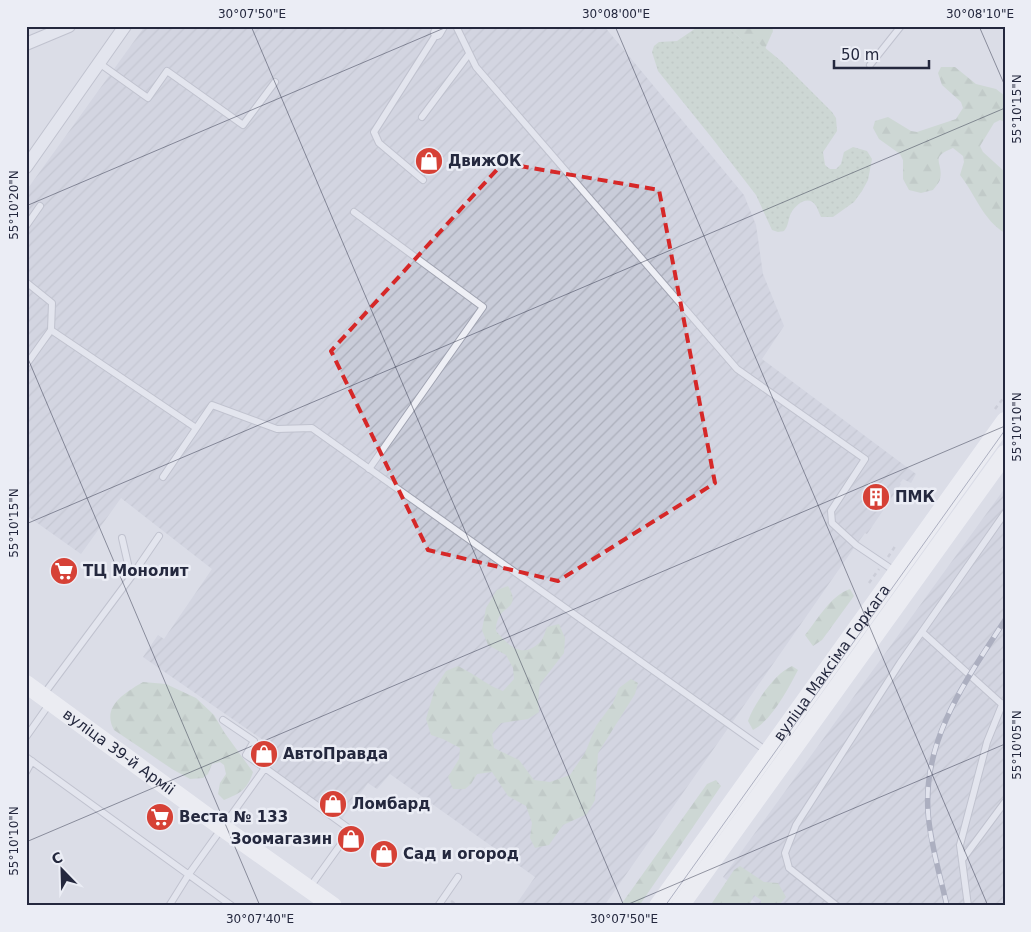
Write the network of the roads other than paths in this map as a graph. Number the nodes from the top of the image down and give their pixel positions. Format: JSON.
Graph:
{"nodes":[{"id":1,"x":69,"y":26,"type":"edge"},
{"id":2,"x":125,"y":26,"type":"edge"},
{"id":3,"x":456,"y":26,"type":"edge"},
{"id":4,"x":900,"y":26,"type":"edge"},
{"id":5,"x":439,"y":30,"type":"edge"},
{"id":6,"x":26,"y":44,"type":"edge"},
{"id":7,"x":469,"y":54,"type":"junction"},
{"id":8,"x":99,"y":63,"type":"junction"},
{"id":9,"x":870,"y":65,"type":"dead end"},
{"id":10,"x":274,"y":82,"type":"dead end"},
{"id":11,"x":422,"y":117,"type":"dead end"},
{"id":12,"x":26,"y":167,"type":"edge"},
{"id":13,"x":423,"y":180,"type":"dead end"},
{"id":14,"x":40,"y":206,"type":"dead end"},
{"id":15,"x":354,"y":212,"type":"dead end"},
{"id":16,"x":26,"y":226,"type":"edge"},
{"id":17,"x":26,"y":282,"type":"edge"},
{"id":18,"x":51,"y":330,"type":"junction"},
{"id":19,"x":26,"y":365,"type":"edge"},
{"id":20,"x":1005,"y":421,"type":"edge"},
{"id":21,"x":196,"y":428,"type":"junction"},
{"id":22,"x":1005,"y":454,"type":"edge"},
{"id":23,"x":370,"y":469,"type":"junction"},
{"id":24,"x":162,"y":477,"type":"dead end"},
{"id":25,"x":1005,"y":513,"type":"edge"},
{"id":26,"x":159,"y":536,"type":"dead end"},
{"id":27,"x":122,"y":538,"type":"dead end"},
{"id":28,"x":897,"y":572,"type":"junction"},
{"id":29,"x":131,"y":577,"type":"junction"},
{"id":30,"x":922,"y":632,"type":"junction"},
{"id":31,"x":26,"y":684,"type":"edge"},
{"id":32,"x":47,"y":699,"type":"junction"},
{"id":33,"x":1004,"y":705,"type":"edge"},
{"id":34,"x":223,"y":720,"type":"dead end"},
{"id":35,"x":26,"y":737,"type":"edge"},
{"id":36,"x":775,"y":757,"type":"junction"},
{"id":37,"x":29,"y":759,"type":"edge"},
{"id":38,"x":265,"y":768,"type":"junction"},
{"id":39,"x":26,"y":772,"type":"edge"},
{"id":40,"x":1005,"y":802,"type":"edge"},
{"id":41,"x":223,"y":828,"type":"junction"},
{"id":42,"x":962,"y":860,"type":"junction"},
{"id":43,"x":189,"y":874,"type":"junction"},
{"id":44,"x":458,"y":877,"type":"dead end"},
{"id":45,"x":309,"y":889,"type":"junction"},
{"id":46,"x":663,"y":904,"type":"edge"},
{"id":47,"x":169,"y":906,"type":"edge"},
{"id":48,"x":232,"y":906,"type":"edge"},
{"id":49,"x":333,"y":906,"type":"edge"},
{"id":50,"x":438,"y":906,"type":"edge"},
{"id":51,"x":680,"y":906,"type":"edge"},
{"id":52,"x":837,"y":906,"type":"edge"},
{"id":53,"x":968,"y":906,"type":"edge"}],
"edges":[{"from":1,"to":6,"type":"street"},
{"from":2,"to":8,"type":"street"},
{"from":3,"to":7,"type":"lane"},
{"from":4,"to":9,"type":"lane"},
{"from":5,"to":13,"type":"lane"},
{"from":7,"to":11,"type":"lane"},
{"from":7,"to":28,"type":"lane"},
{"from":8,"to":10,"type":"lane"},
{"from":8,"to":12,"type":"street"},
{"from":14,"to":16,"type":"lane"},
{"from":15,"to":23,"type":"lane"},
{"from":17,"to":18,"type":"lane"},
{"from":18,"to":19,"type":"lane"},
{"from":18,"to":21,"type":"lane"},
{"from":20,"to":28,"type":"main road","name":"вуліца Максіма Горкага"},
{"from":21,"to":23,"type":"lane"},
{"from":21,"to":24,"type":"lane"},
{"from":22,"to":36,"type":"main road","name":"вуліца Максіма Горкага"},
{"from":23,"to":36,"type":"lane"},
{"from":25,"to":30,"type":"lane"},
{"from":26,"to":29,"type":"lane"},
{"from":27,"to":29,"type":"lane"},
{"from":28,"to":36,"type":"main road","name":"вуліца Максіма Горкага"},
{"from":29,"to":32,"type":"lane"},
{"from":30,"to":33,"type":"lane"},
{"from":30,"to":52,"type":"lane"},
{"from":31,"to":32,"type":"main road","name":"вуліца 39-й Арміі"},
{"from":32,"to":35,"type":"lane"},
{"from":32,"to":41,"type":"main road","name":"вуліца 39-й Арміі"},
{"from":33,"to":42,"type":"lane"},
{"from":34,"to":38,"type":"lane"},
{"from":36,"to":46,"type":"main road","name":"вуліца Максіма Горкага"},
{"from":36,"to":51,"type":"main road","name":"вуліца Максіма Горкага"},
{"from":37,"to":39,"type":"lane"},
{"from":37,"to":43,"type":"lane"},
{"from":38,"to":41,"type":"lane"},
{"from":38,"to":45,"type":"lane"},
{"from":40,"to":42,"type":"lane"},
{"from":41,"to":43,"type":"lane"},
{"from":41,"to":45,"type":"main road","name":"вуліца 39-й Арміі"},
{"from":42,"to":53,"type":"lane"},
{"from":43,"to":47,"type":"lane"},
{"from":43,"to":48,"type":"lane"},
{"from":44,"to":50,"type":"lane"},
{"from":45,"to":49,"type":"main road","name":"вуліца 39-й Арміі"}]}
